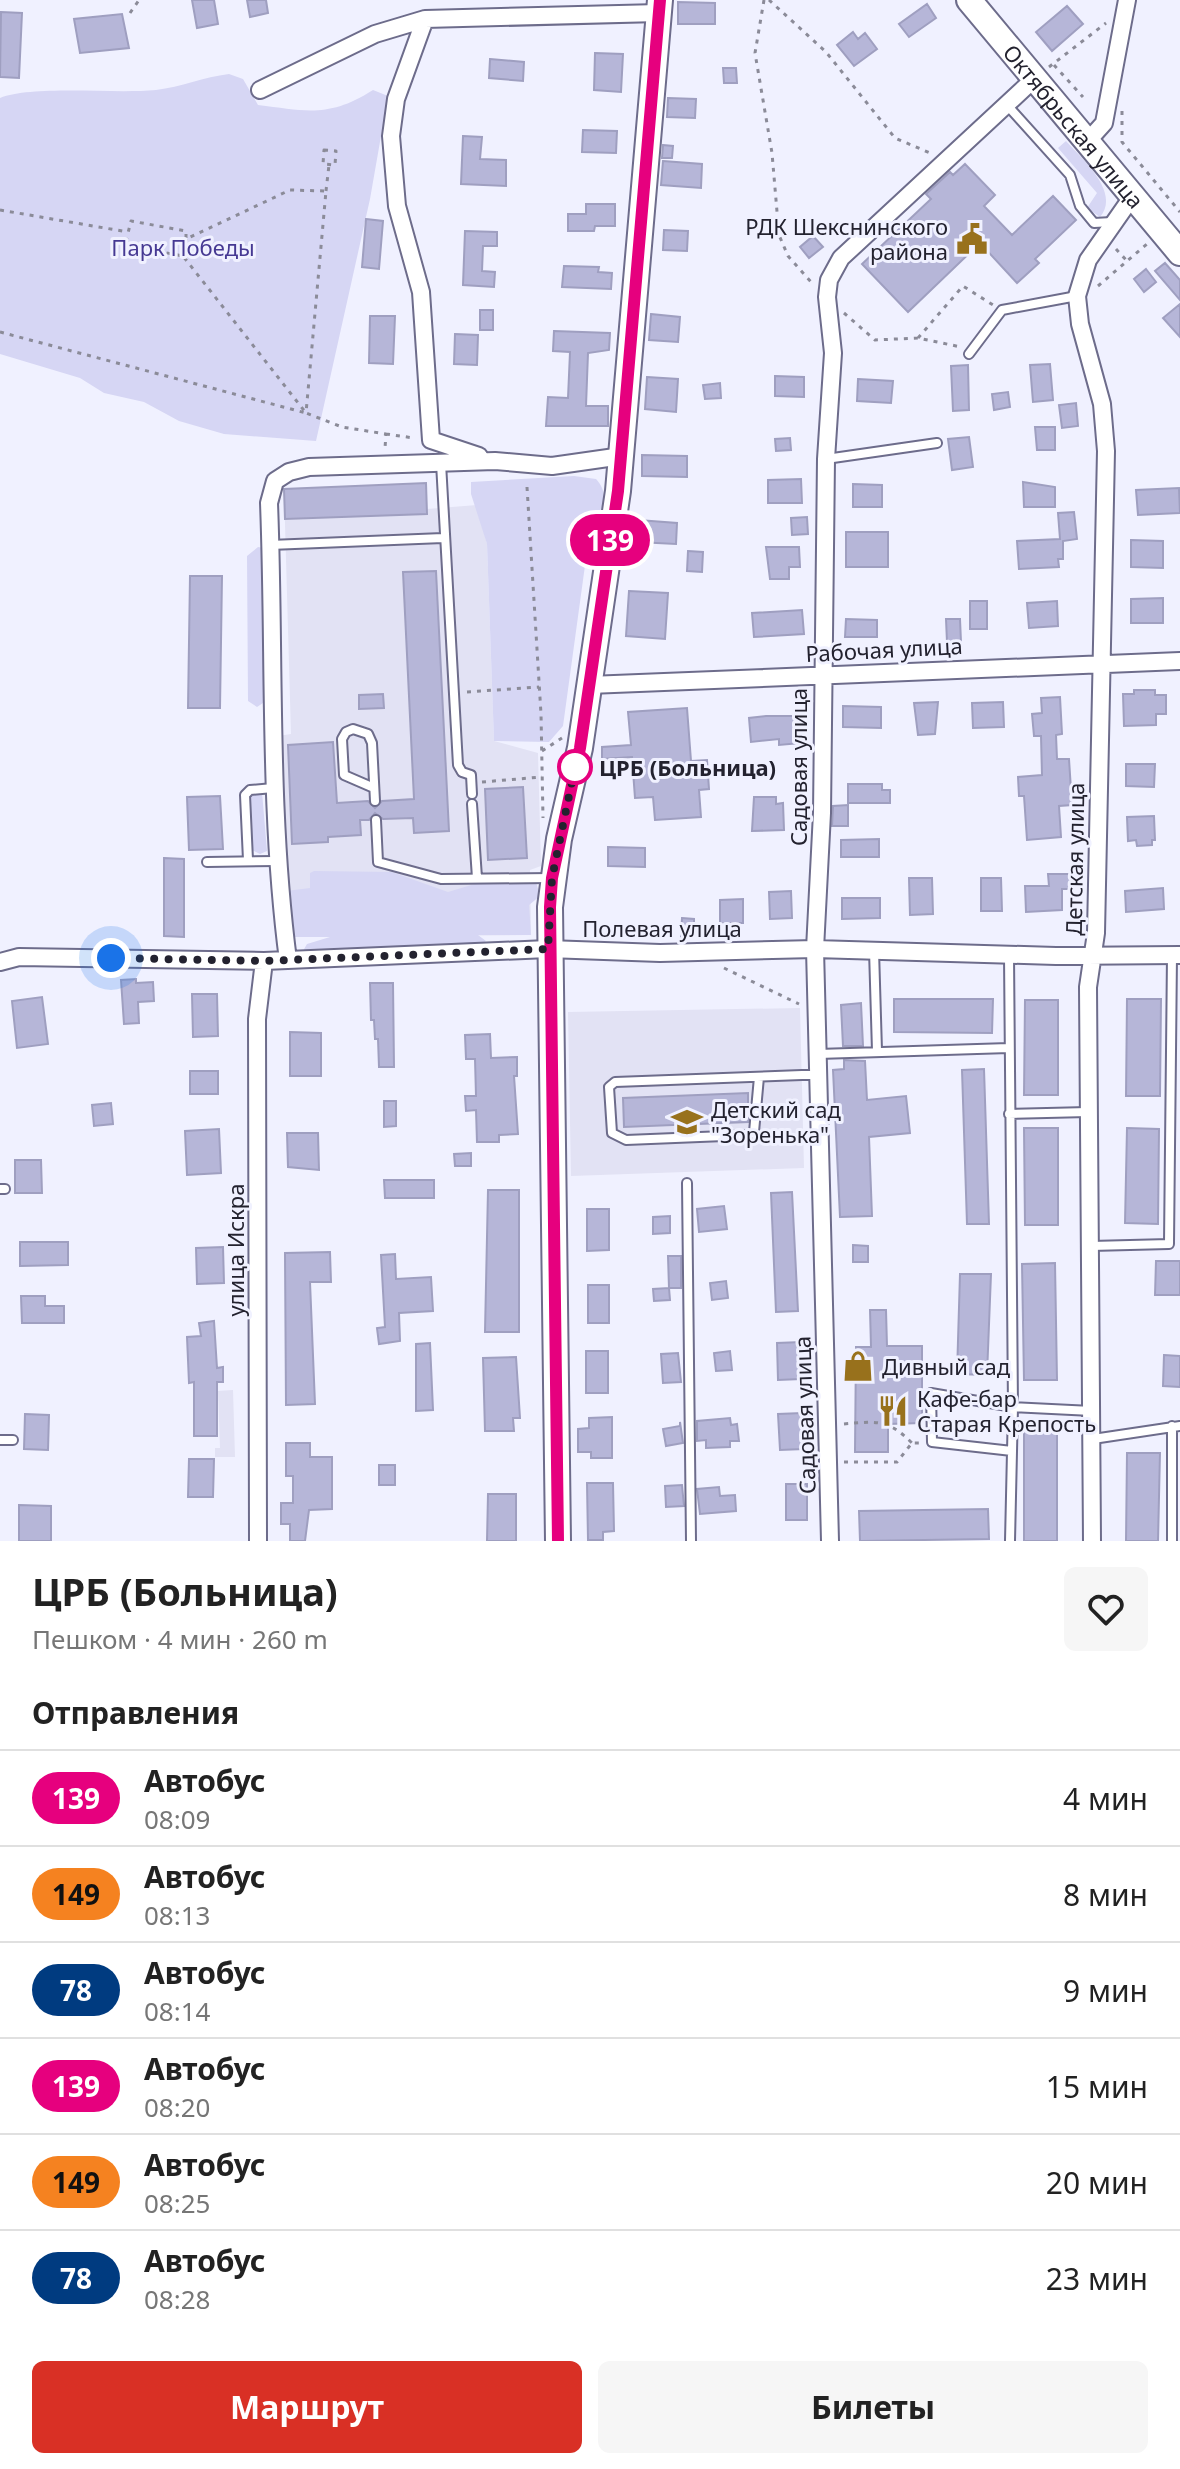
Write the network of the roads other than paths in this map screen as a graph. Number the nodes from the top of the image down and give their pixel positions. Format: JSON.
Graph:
{"nodes":[{"id":1,"x":969,"y":0,"type":"edge"},
{"id":2,"x":1126,"y":4,"type":"edge"},
{"id":3,"x":659,"y":6,"type":"edge"},
{"id":4,"x":425,"y":19,"type":"junction"},
{"id":5,"x":1038,"y":76,"type":"junction"},
{"id":6,"x":260,"y":90,"type":"dead end"},
{"id":7,"x":1006,"y":103,"type":"junction"},
{"id":8,"x":1086,"y":143,"type":"junction"},
{"id":9,"x":1132,"y":197,"type":"junction"},
{"id":10,"x":1112,"y":222,"type":"junction"},
{"id":11,"x":1180,"y":253,"type":"edge"},
{"id":12,"x":1077,"y":296,"type":"junction"},
{"id":13,"x":971,"y":352,"type":"road end"},
{"id":14,"x":937,"y":443,"type":"dead end"},
{"id":15,"x":622,"y":456,"type":"junction"},
{"id":16,"x":826,"y":459,"type":"junction"},
{"id":17,"x":495,"y":461,"type":"junction"},
{"id":18,"x":441,"y":463,"type":"junction"},
{"id":19,"x":443,"y":538,"type":"junction"},
{"id":20,"x":270,"y":542,"type":"junction"},
{"id":21,"x":1100,"y":661,"type":"junction"},
{"id":22,"x":1180,"y":661,"type":"edge"},
{"id":23,"x":821,"y":674,"type":"junction"},
{"id":24,"x":589,"y":685,"type":"junction"},
{"id":25,"x":273,"y":788,"type":"junction"},
{"id":26,"x":374,"y":788,"type":"junction"},
{"id":27,"x":472,"y":794,"type":"dead end"},
{"id":28,"x":375,"y":801,"type":"dead end"},
{"id":29,"x":472,"y":804,"type":"dead end"},
{"id":30,"x":376,"y":820,"type":"dead end"},
{"id":31,"x":248,"y":860,"type":"junction"},
{"id":32,"x":276,"y":861,"type":"junction"},
{"id":33,"x":207,"y":862,"type":"dead end"},
{"id":34,"x":477,"y":878,"type":"junction"},
{"id":35,"x":552,"y":878,"type":"junction"},
{"id":36,"x":548,"y":949,"type":"junction"},
{"id":37,"x":815,"y":949,"type":"junction"},
{"id":38,"x":874,"y":950,"type":"junction"},
{"id":39,"x":1009,"y":955,"type":"junction"},
{"id":40,"x":1176,"y":955,"type":"edge"},
{"id":41,"x":1093,"y":956,"type":"junction"},
{"id":42,"x":288,"y":960,"type":"junction"},
{"id":43,"x":264,"y":961,"type":"junction"},
{"id":44,"x":0,"y":962,"type":"edge"},
{"id":45,"x":1176,"y":1042,"type":"edge"},
{"id":46,"x":1009,"y":1048,"type":"junction"},
{"id":47,"x":877,"y":1051,"type":"junction"},
{"id":48,"x":817,"y":1054,"type":"junction"},
{"id":49,"x":817,"y":1075,"type":"junction"},
{"id":50,"x":759,"y":1077,"type":"junction"},
{"id":51,"x":1088,"y":1112,"type":"junction"},
{"id":52,"x":1009,"y":1114,"type":"junction"},
{"id":53,"x":687,"y":1183,"type":"dead end"},
{"id":54,"x":1169,"y":1244,"type":"junction"},
{"id":55,"x":1180,"y":1244,"type":"edge"},
{"id":56,"x":1091,"y":1246,"type":"junction"},
{"id":57,"x":1013,"y":1407,"type":"junction"},
{"id":58,"x":1093,"y":1411,"type":"junction"},
{"id":59,"x":1176,"y":1426,"type":"edge"},
{"id":60,"x":1093,"y":1439,"type":"junction"},
{"id":61,"x":0,"y":1440,"type":"edge"},
{"id":62,"x":13,"y":1440,"type":"dead end"},
{"id":63,"x":1012,"y":1451,"type":"junction"},
{"id":64,"x":258,"y":1541,"type":"edge"},
{"id":65,"x":558,"y":1541,"type":"edge"},
{"id":66,"x":691,"y":1541,"type":"edge"},
{"id":67,"x":830,"y":1541,"type":"edge"},
{"id":68,"x":1010,"y":1541,"type":"edge"},
{"id":69,"x":1092,"y":1541,"type":"edge"},
{"id":70,"x":1172,"y":1541,"type":"edge"}],
"edges":[{"from":1,"to":5,"type":"street","name":"Октябрьская улица"},
{"from":2,"to":8,"type":"street"},
{"from":3,"to":4,"type":"street"},
{"from":3,"to":15,"type":"street"},
{"from":4,"to":6,"type":"street"},
{"from":4,"to":17,"type":"street"},
{"from":5,"to":7,"type":"street","name":"Садовая улица"},
{"from":5,"to":8,"type":"street","name":"Октябрьская улица"},
{"from":7,"to":10,"type":"lane"},
{"from":7,"to":16,"type":"street","name":"Садовая улица"},
{"from":8,"to":9,"type":"street","name":"Октябрьская улица"},
{"from":9,"to":10,"type":"street","name":"Детская улица"},
{"from":9,"to":11,"type":"street","name":"Октябрьская улица"},
{"from":10,"to":12,"type":"street","name":"Детская улица"},
{"from":12,"to":13,"type":"lane"},
{"from":12,"to":21,"type":"street","name":"Детская улица"},
{"from":14,"to":16,"type":"lane"},
{"from":15,"to":17,"type":"street"},
{"from":15,"to":24,"type":"street"},
{"from":16,"to":23,"type":"street","name":"Садовая улица"},
{"from":17,"to":18,"type":"street"},
{"from":18,"to":19,"type":"lane"},
{"from":18,"to":20,"type":"street"},
{"from":19,"to":20,"type":"lane"},
{"from":19,"to":27,"type":"lane"},
{"from":20,"to":25,"type":"street"},
{"from":21,"to":22,"type":"street","name":"Рабочая улица"},
{"from":21,"to":23,"type":"street","name":"Рабочая улица"},
{"from":21,"to":41,"type":"street","name":"Детская улица"},
{"from":23,"to":24,"type":"street","name":"Рабочая улица"},
{"from":23,"to":37,"type":"street","name":"Садовая улица"},
{"from":24,"to":35,"type":"street"},
{"from":25,"to":31,"type":"lane"},
{"from":25,"to":32,"type":"street"},
{"from":26,"to":26,"type":"lane"},
{"from":26,"to":28,"type":"lane"},
{"from":29,"to":34,"type":"lane"},
{"from":30,"to":34,"type":"lane"},
{"from":31,"to":32,"type":"lane"},
{"from":31,"to":33,"type":"lane"},
{"from":32,"to":42,"type":"street"},
{"from":34,"to":35,"type":"lane"},
{"from":35,"to":36,"type":"street"},
{"from":36,"to":37,"type":"street","name":"Полевая улица"},
{"from":36,"to":42,"type":"street","name":"Полевая улица"},
{"from":36,"to":65,"type":"street"},
{"from":37,"to":38,"type":"street","name":"Полевая улица"},
{"from":37,"to":48,"type":"street","name":"Садовая улица"},
{"from":38,"to":39,"type":"street","name":"Полевая улица"},
{"from":38,"to":47,"type":"lane"},
{"from":39,"to":41,"type":"street","name":"Полевая улица"},
{"from":39,"to":46,"type":"lane"},
{"from":40,"to":41,"type":"street","name":"Полевая улица"},
{"from":40,"to":45,"type":"lane"},
{"from":41,"to":51,"type":"street","name":"Детская улица"},
{"from":42,"to":43,"type":"street","name":"Полевая улица"},
{"from":43,"to":44,"type":"street","name":"Полевая улица"},
{"from":43,"to":64,"type":"street","name":"улица Искра"},
{"from":45,"to":54,"type":"lane"},
{"from":46,"to":47,"type":"lane"},
{"from":46,"to":52,"type":"lane"},
{"from":47,"to":48,"type":"lane"},
{"from":48,"to":49,"type":"street","name":"Садовая улица"},
{"from":49,"to":50,"type":"lane"},
{"from":49,"to":67,"type":"street","name":"Садовая улица"},
{"from":50,"to":50,"type":"lane"},
{"from":51,"to":52,"type":"lane"},
{"from":51,"to":56,"type":"street","name":"Детская улица"},
{"from":52,"to":57,"type":"lane"},
{"from":53,"to":66,"type":"lane"},
{"from":54,"to":55,"type":"lane"},
{"from":54,"to":56,"type":"lane"},
{"from":56,"to":58,"type":"street","name":"Детская улица"},
{"from":57,"to":58,"type":"lane"},
{"from":57,"to":63,"type":"lane"},
{"from":57,"to":63,"type":"lane"},
{"from":58,"to":60,"type":"street","name":"Детская улица"},
{"from":59,"to":60,"type":"lane"},
{"from":59,"to":70,"type":"lane"},
{"from":60,"to":69,"type":"street","name":"Детская улица"},
{"from":61,"to":62,"type":"lane"},
{"from":63,"to":68,"type":"lane"}]}
